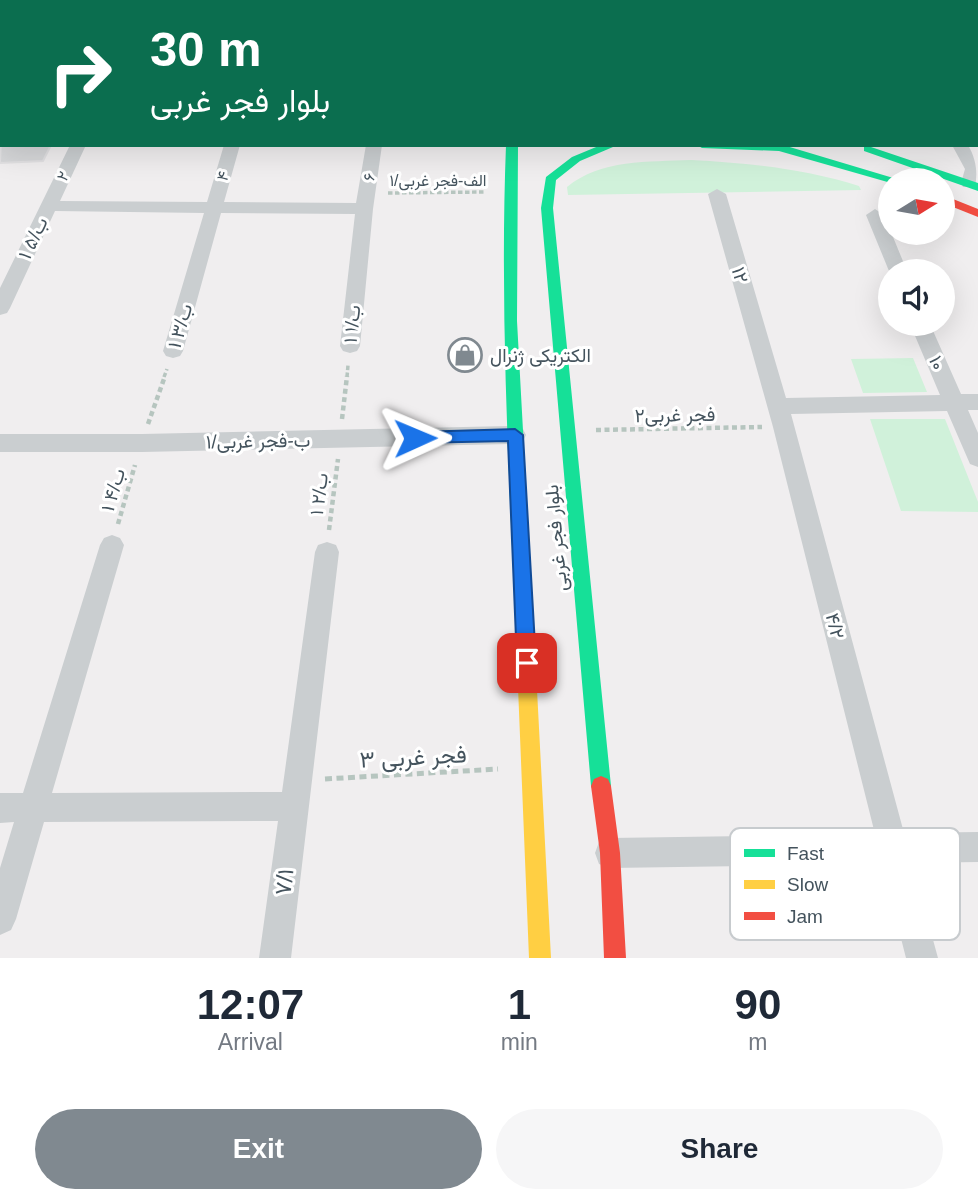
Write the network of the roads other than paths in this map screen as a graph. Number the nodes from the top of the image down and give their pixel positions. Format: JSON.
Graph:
{"nodes":[{"id":1,"x":77,"y":147,"type":"edge"},
{"id":2,"x":231,"y":147,"type":"edge"},
{"id":3,"x":374,"y":147,"type":"edge"},
{"id":4,"x":512,"y":147,"type":"edge"},
{"id":5,"x":609,"y":147,"type":"edge"},
{"id":6,"x":778,"y":147,"type":"edge"},
{"id":7,"x":861,"y":147,"type":"edge"},
{"id":8,"x":961,"y":147,"type":"edge"},
{"id":9,"x":538,"y":174,"type":"junction"},
{"id":10,"x":878,"y":175,"type":"edge"},
{"id":11,"x":974,"y":185,"type":"edge"},
{"id":12,"x":510,"y":186,"type":"junction"},
{"id":13,"x":717,"y":194,"type":"dead end"},
{"id":14,"x":365,"y":201,"type":"junction"},
{"id":15,"x":956,"y":204,"type":"edge"},
{"id":16,"x":48,"y":206,"type":"junction"},
{"id":17,"x":213,"y":208,"type":"junction"},
{"id":18,"x":978,"y":212,"type":"edge"},
{"id":19,"x":875,"y":215,"type":"dead end"},
{"id":20,"x":893,"y":259,"type":"edge"},
{"id":21,"x":0,"y":308,"type":"edge"},
{"id":22,"x":925,"y":336,"type":"edge"},
{"id":23,"x":350,"y":346,"type":"road end"},
{"id":24,"x":173,"y":351,"type":"road end"},
{"id":25,"x":953,"y":402,"type":"junction"},
{"id":26,"x":978,"y":402,"type":"edge"},
{"id":27,"x":780,"y":416,"type":"junction"},
{"id":28,"x":515,"y":435,"type":"junction"},
{"id":29,"x":0,"y":443,"type":"edge"},
{"id":30,"x":978,"y":458,"type":"edge"},
{"id":31,"x":111,"y":545,"type":"road end"},
{"id":32,"x":327,"y":552,"type":"road end"},
{"id":33,"x":295,"y":793,"type":"junction"},
{"id":34,"x":0,"y":808,"type":"edge"},
{"id":35,"x":32,"y":808,"type":"junction"},
{"id":36,"x":886,"y":828,"type":"edge"},
{"id":37,"x":960,"y":847,"type":"edge"},
{"id":38,"x":978,"y":847,"type":"edge"},
{"id":39,"x":730,"y":850,"type":"edge"},
{"id":40,"x":610,"y":853,"type":"junction"},
{"id":41,"x":0,"y":919,"type":"edge"},
{"id":42,"x":917,"y":940,"type":"edge"},
{"id":43,"x":275,"y":958,"type":"edge"},
{"id":44,"x":540,"y":958,"type":"edge"},
{"id":45,"x":615,"y":958,"type":"edge"},
{"id":46,"x":922,"y":958,"type":"edge"}],
"edges":[{"from":1,"to":16,"type":"street","name":"۲"},
{"from":2,"to":17,"type":"street","name":"۴"},
{"from":3,"to":14,"type":"street","name":"۶"},
{"from":4,"to":12,"type":"main road","name":"بلوار فجر غربی"},
{"from":5,"to":9,"type":"main road"},
{"from":6,"to":10,"type":"main road"},
{"from":7,"to":11,"type":"main road"},
{"from":8,"to":11,"type":"street"},
{"from":9,"to":12,"type":"main road"},
{"from":9,"to":40,"type":"main road","name":"بلوار فجر غربی"},
{"from":12,"to":28,"type":"main road","name":"بلوار فجر غربی"},
{"from":13,"to":27,"type":"street","name":"۱۲"},
{"from":14,"to":17,"type":"street"},
{"from":14,"to":23,"type":"street","name":"۱ ب/۱"},
{"from":15,"to":18,"type":"main road"},
{"from":16,"to":17,"type":"street"},
{"from":16,"to":21,"type":"street","name":"۱ ب/۵"},
{"from":17,"to":24,"type":"street","name":"۱ ب/۳"},
{"from":19,"to":20,"type":"street"},
{"from":22,"to":25,"type":"street","name":"۱۰"},
{"from":25,"to":26,"type":"street"},
{"from":25,"to":27,"type":"street"},
{"from":25,"to":30,"type":"street","name":"۱۰"},
{"from":27,"to":36,"type":"street","name":"۴/۲"},
{"from":28,"to":29,"type":"street","name":"۱/ب-فجر غربی"},
{"from":28,"to":44,"type":"main road","name":"بلوار فجر غربی"},
{"from":31,"to":35,"type":"street"},
{"from":32,"to":33,"type":"street","name":"۷/۱"},
{"from":33,"to":35,"type":"street"},
{"from":33,"to":43,"type":"street","name":"۷/۱"},
{"from":34,"to":35,"type":"street"},
{"from":35,"to":41,"type":"street"},
{"from":37,"to":38,"type":"street"},
{"from":39,"to":40,"type":"street"},
{"from":40,"to":45,"type":"main road","name":"بلوار فجر غربی"},
{"from":42,"to":46,"type":"street","name":"۴/۲"}]}
